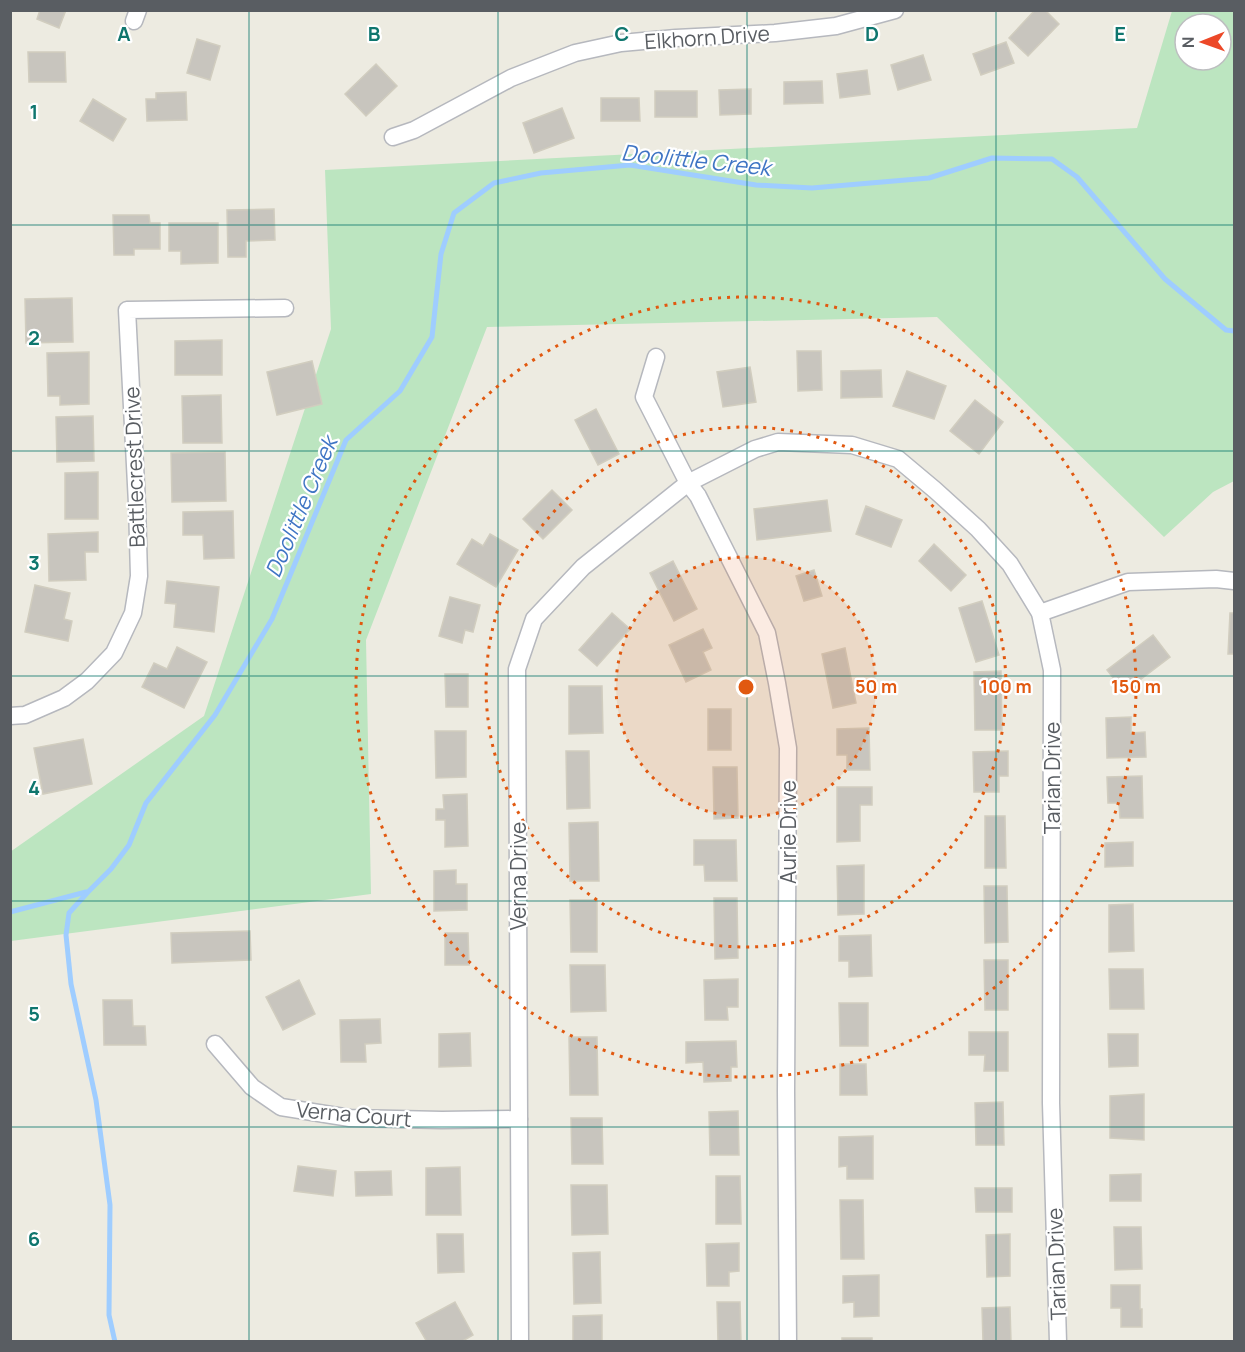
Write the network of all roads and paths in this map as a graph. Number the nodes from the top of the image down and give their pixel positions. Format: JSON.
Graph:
{"nodes":[{"id":1,"x":895,"y":10,"type":"edge"},
{"id":2,"x":393,"y":137,"type":"dead end"},
{"id":3,"x":285,"y":308,"type":"dead end"},
{"id":4,"x":656,"y":357,"type":"dead end"},
{"id":5,"x":688,"y":483,"type":"junction"},
{"id":6,"x":1234,"y":581,"type":"edge"},
{"id":7,"x":1041,"y":613,"type":"junction"},
{"id":8,"x":10,"y":716,"type":"edge"},
{"id":9,"x":215,"y":1044,"type":"dead end"},
{"id":10,"x":519,"y":1119,"type":"junction"},
{"id":11,"x":520,"y":1341,"type":"edge"},
{"id":12,"x":788,"y":1341,"type":"edge"},
{"id":13,"x":1058,"y":1341,"type":"edge"}],
"edges":[{"from":1,"to":2,"type":"street","name":"Elkhorn Drive"},
{"from":3,"to":8,"type":"street","name":"Battlecrest Drive"},
{"from":4,"to":5,"type":"street","name":"Aurie Drive"},
{"from":5,"to":7,"type":"street","name":"Tarian Drive"},
{"from":5,"to":10,"type":"street","name":"Verna Drive"},
{"from":5,"to":12,"type":"street","name":"Aurie Drive"},
{"from":6,"to":7,"type":"street"},
{"from":7,"to":13,"type":"street","name":"Tarian Drive"},
{"from":9,"to":10,"type":"street","name":"Verna Court"},
{"from":10,"to":11,"type":"street","name":"Verna Drive"}]}
